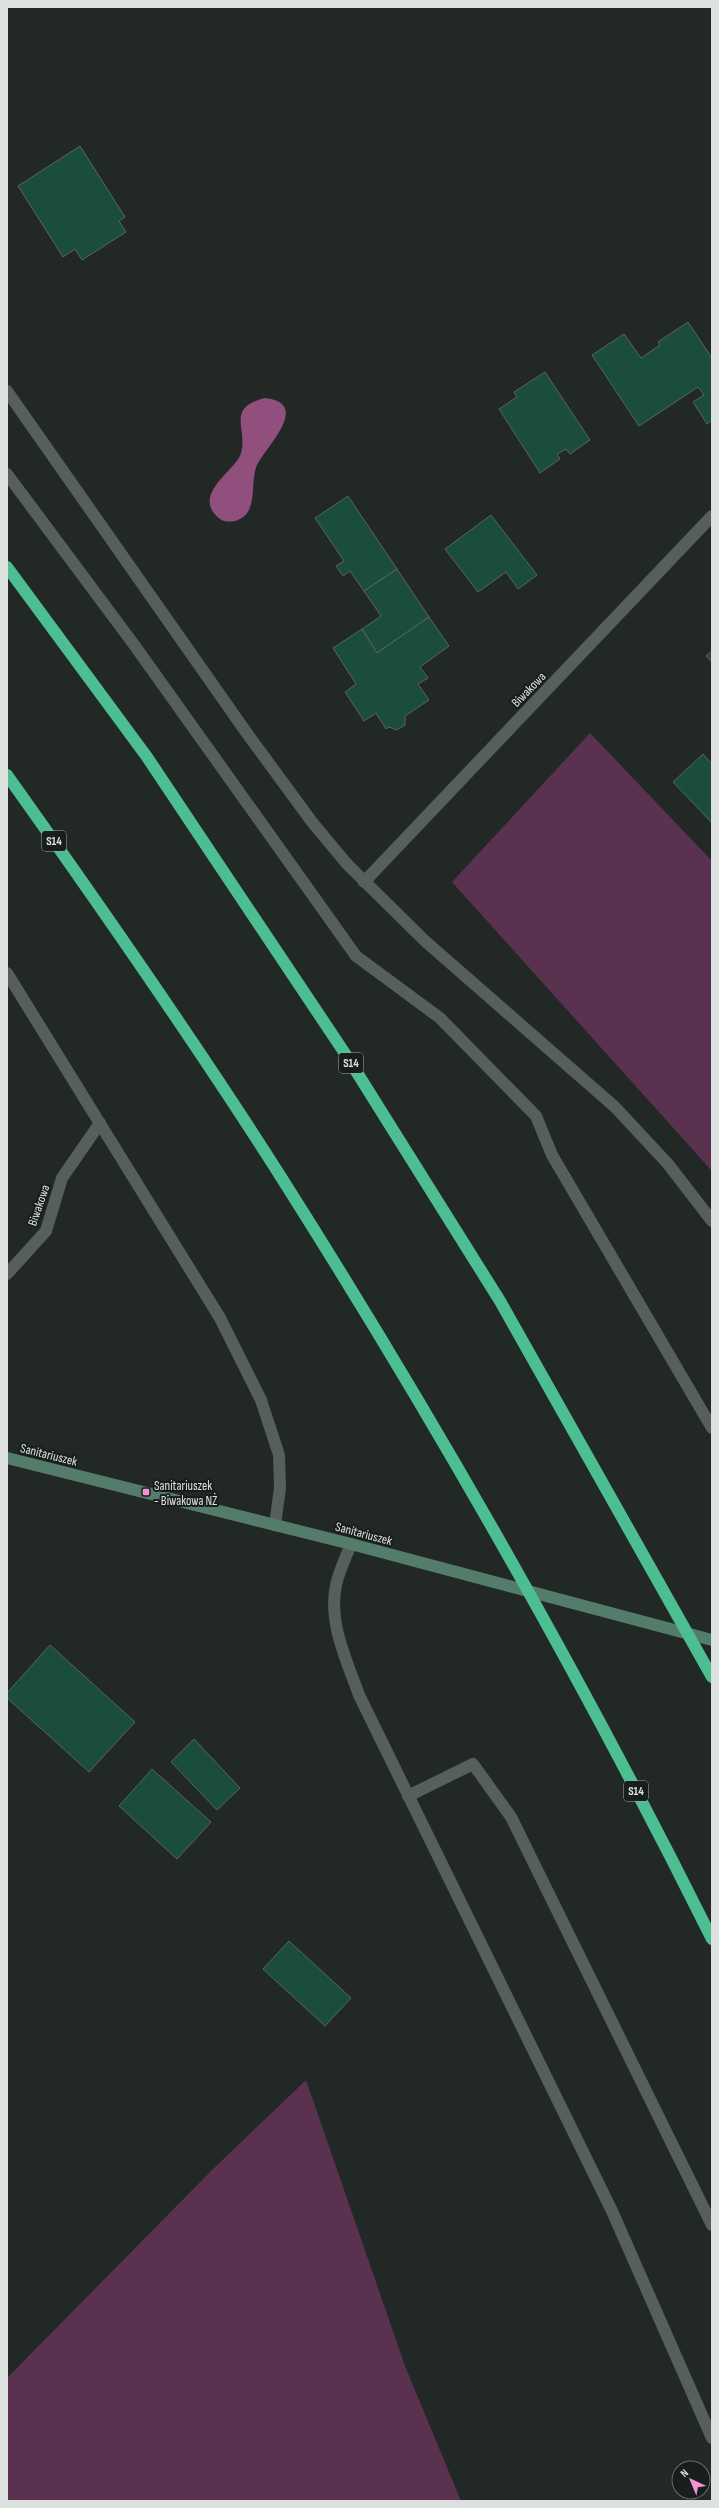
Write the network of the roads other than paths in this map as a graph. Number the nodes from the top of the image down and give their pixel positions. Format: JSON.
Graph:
{"nodes":[{"id":1,"x":7,"y":391,"type":"edge"},
{"id":2,"x":7,"y":474,"type":"edge"},
{"id":3,"x":712,"y":516,"type":"edge"},
{"id":4,"x":7,"y":567,"type":"edge"},
{"id":5,"x":7,"y":775,"type":"edge"},
{"id":6,"x":364,"y":882,"type":"junction"},
{"id":7,"x":7,"y":973,"type":"edge"},
{"id":8,"x":100,"y":1123,"type":"junction"},
{"id":9,"x":712,"y":1221,"type":"edge"},
{"id":10,"x":7,"y":1274,"type":"edge"},
{"id":11,"x":712,"y":1428,"type":"edge"},
{"id":12,"x":7,"y":1458,"type":"edge"},
{"id":13,"x":275,"y":1525,"type":"junction"},
{"id":14,"x":351,"y":1544,"type":"junction"},
{"id":15,"x":712,"y":1640,"type":"edge"},
{"id":16,"x":712,"y":1677,"type":"edge"},
{"id":17,"x":408,"y":1796,"type":"junction"},
{"id":18,"x":712,"y":1939,"type":"edge"},
{"id":19,"x":712,"y":2225,"type":"edge"},
{"id":20,"x":712,"y":2438,"type":"edge"}],
"edges":[{"from":1,"to":6,"type":"street"},
{"from":2,"to":11,"type":"street"},
{"from":3,"to":6,"type":"street","name":"Biwakowa"},
{"from":4,"to":16,"type":"highway","number":"S14"},
{"from":5,"to":18,"type":"highway","number":"S14"},
{"from":6,"to":9,"type":"street"},
{"from":7,"to":8,"type":"street"},
{"from":8,"to":10,"type":"street","name":"Biwakowa"},
{"from":8,"to":13,"type":"street"},
{"from":12,"to":13,"type":"street","name":"Sanitariuszek"},
{"from":13,"to":14,"type":"street","name":"Sanitariuszek"},
{"from":14,"to":15,"type":"street","name":"Sanitariuszek"},
{"from":14,"to":17,"type":"street"},
{"from":17,"to":19,"type":"street"},
{"from":17,"to":20,"type":"street"}]}
